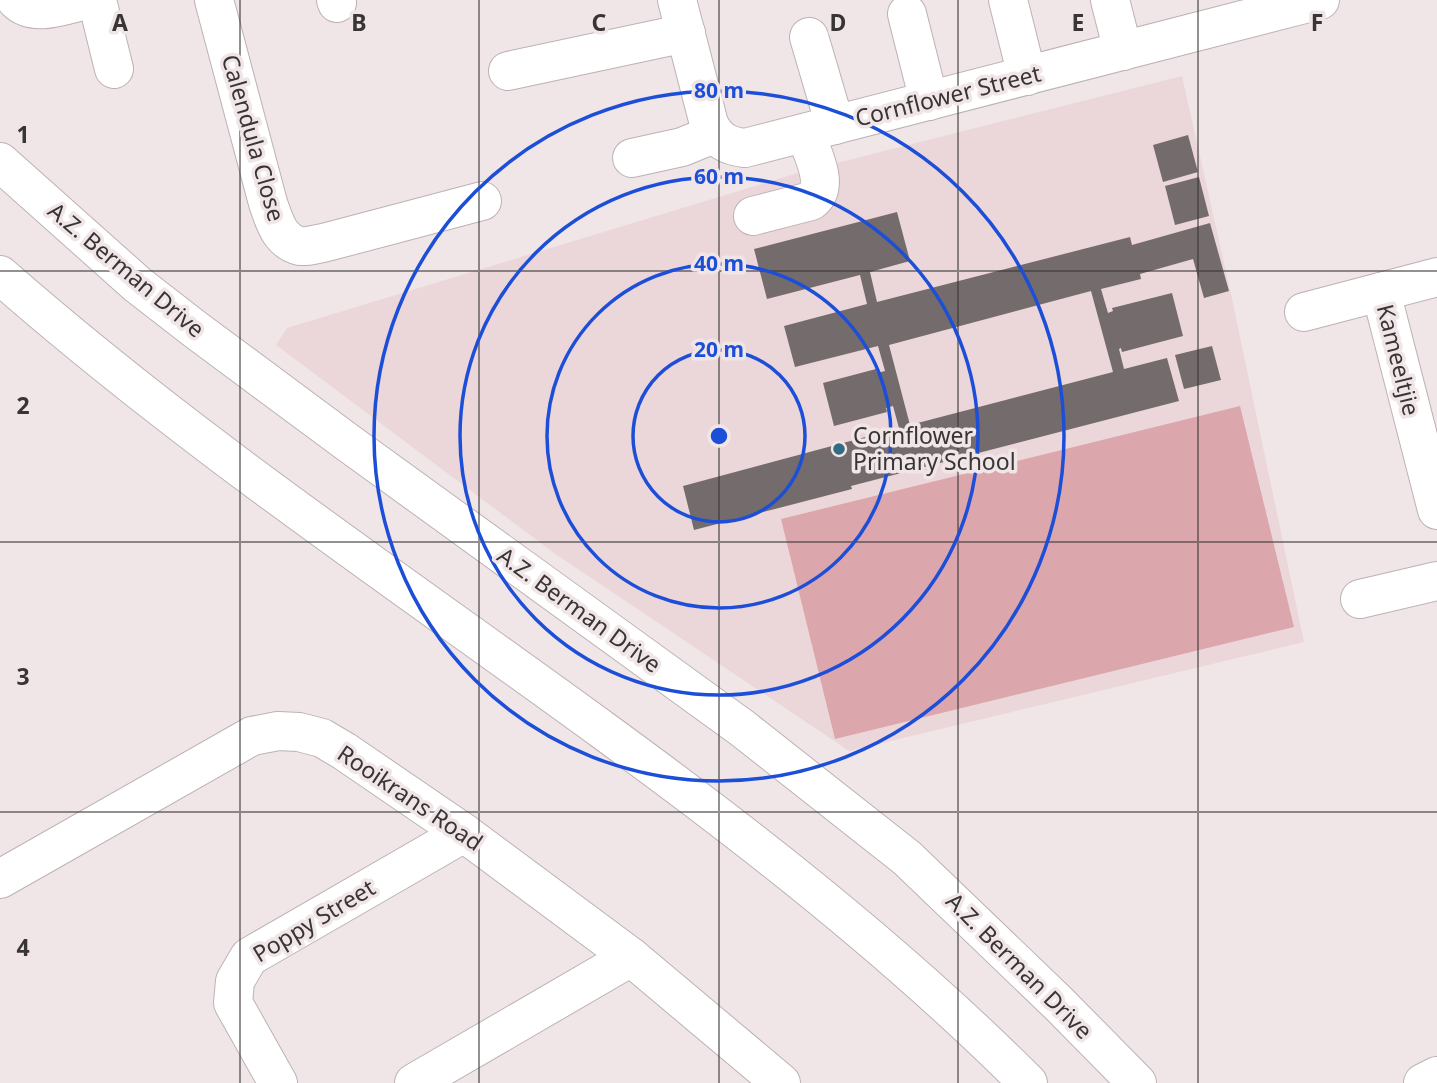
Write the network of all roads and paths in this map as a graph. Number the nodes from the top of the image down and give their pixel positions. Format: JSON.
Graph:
{"nodes":[{"id":1,"x":86,"y":0,"type":"edge"},
{"id":2,"x":97,"y":0,"type":"edge"},
{"id":3,"x":214,"y":0,"type":"edge"},
{"id":4,"x":1008,"y":0,"type":"edge"},
{"id":5,"x":1110,"y":0,"type":"edge"},
{"id":6,"x":1316,"y":1,"type":"edge"},
{"id":7,"x":18,"y":2,"type":"edge"},
{"id":8,"x":1219,"y":13,"type":"edge"},
{"id":9,"x":907,"y":14,"type":"dead end"},
{"id":10,"x":681,"y":16,"type":"edge"},
{"id":11,"x":809,"y":37,"type":"dead end"},
{"id":12,"x":1123,"y":51,"type":"junction"},
{"id":13,"x":114,"y":69,"type":"dead end"},
{"id":14,"x":508,"y":71,"type":"dead end"},
{"id":15,"x":1027,"y":76,"type":"junction"},
{"id":16,"x":929,"y":101,"type":"junction"},
{"id":17,"x":820,"y":129,"type":"junction"},
{"id":18,"x":714,"y":134,"type":"junction"},
{"id":19,"x":632,"y":158,"type":"dead end"},
{"id":20,"x":0,"y":162,"type":"edge"},
{"id":21,"x":482,"y":201,"type":"dead end"},
{"id":22,"x":753,"y":216,"type":"dead end"},
{"id":23,"x":0,"y":275,"type":"edge"},
{"id":24,"x":1437,"y":277,"type":"edge"},
{"id":25,"x":1381,"y":292,"type":"junction"},
{"id":26,"x":1304,"y":312,"type":"dead end"},
{"id":27,"x":1437,"y":510,"type":"edge"},
{"id":28,"x":1437,"y":581,"type":"edge"},
{"id":29,"x":1360,"y":599,"type":"dead end"},
{"id":30,"x":464,"y":834,"type":"junction"},
{"id":31,"x":0,"y":879,"type":"edge"},
{"id":32,"x":631,"y":957,"type":"junction"},
{"id":33,"x":1437,"y":1076,"type":"edge"},
{"id":34,"x":278,"y":1083,"type":"edge"},
{"id":35,"x":414,"y":1083,"type":"edge"},
{"id":36,"x":781,"y":1083,"type":"edge"},
{"id":37,"x":1028,"y":1083,"type":"edge"},
{"id":38,"x":1137,"y":1083,"type":"edge"},
{"id":39,"x":1423,"y":1083,"type":"edge"}],
"edges":[{"from":1,"to":7,"type":"street"},
{"from":2,"to":13,"type":"street"},
{"from":3,"to":21,"type":"street","name":"Calendula Close"},
{"from":4,"to":15,"type":"street"},
{"from":5,"to":12,"type":"street"},
{"from":6,"to":8,"type":"street","name":"Cornflower Street"},
{"from":8,"to":12,"type":"street","name":"Cornflower Street"},
{"from":9,"to":16,"type":"street"},
{"from":10,"to":14,"type":"street"},
{"from":10,"to":18,"type":"street"},
{"from":11,"to":17,"type":"street"},
{"from":12,"to":15,"type":"street","name":"Cornflower Street"},
{"from":15,"to":16,"type":"street","name":"Cornflower Street"},
{"from":16,"to":17,"type":"street","name":"Cornflower Street"},
{"from":17,"to":18,"type":"street","name":"Cornflower Street"},
{"from":17,"to":22,"type":"street"},
{"from":18,"to":19,"type":"street"},
{"from":20,"to":38,"type":"street","name":"A.Z. Berman Drive"},
{"from":23,"to":37,"type":"street"},
{"from":24,"to":25,"type":"street","name":"Kameeltjie"},
{"from":25,"to":26,"type":"street","name":"Kameeltjie"},
{"from":25,"to":27,"type":"street","name":"Kameeltjie"},
{"from":28,"to":29,"type":"street"},
{"from":30,"to":31,"type":"street","name":"Rooikrans Road"},
{"from":30,"to":32,"type":"street","name":"Rooikrans Road"},
{"from":30,"to":34,"type":"street","name":"Poppy Street"},
{"from":32,"to":35,"type":"street"},
{"from":32,"to":36,"type":"street","name":"Rooikrans Road"},
{"from":33,"to":39,"type":"street"}]}
